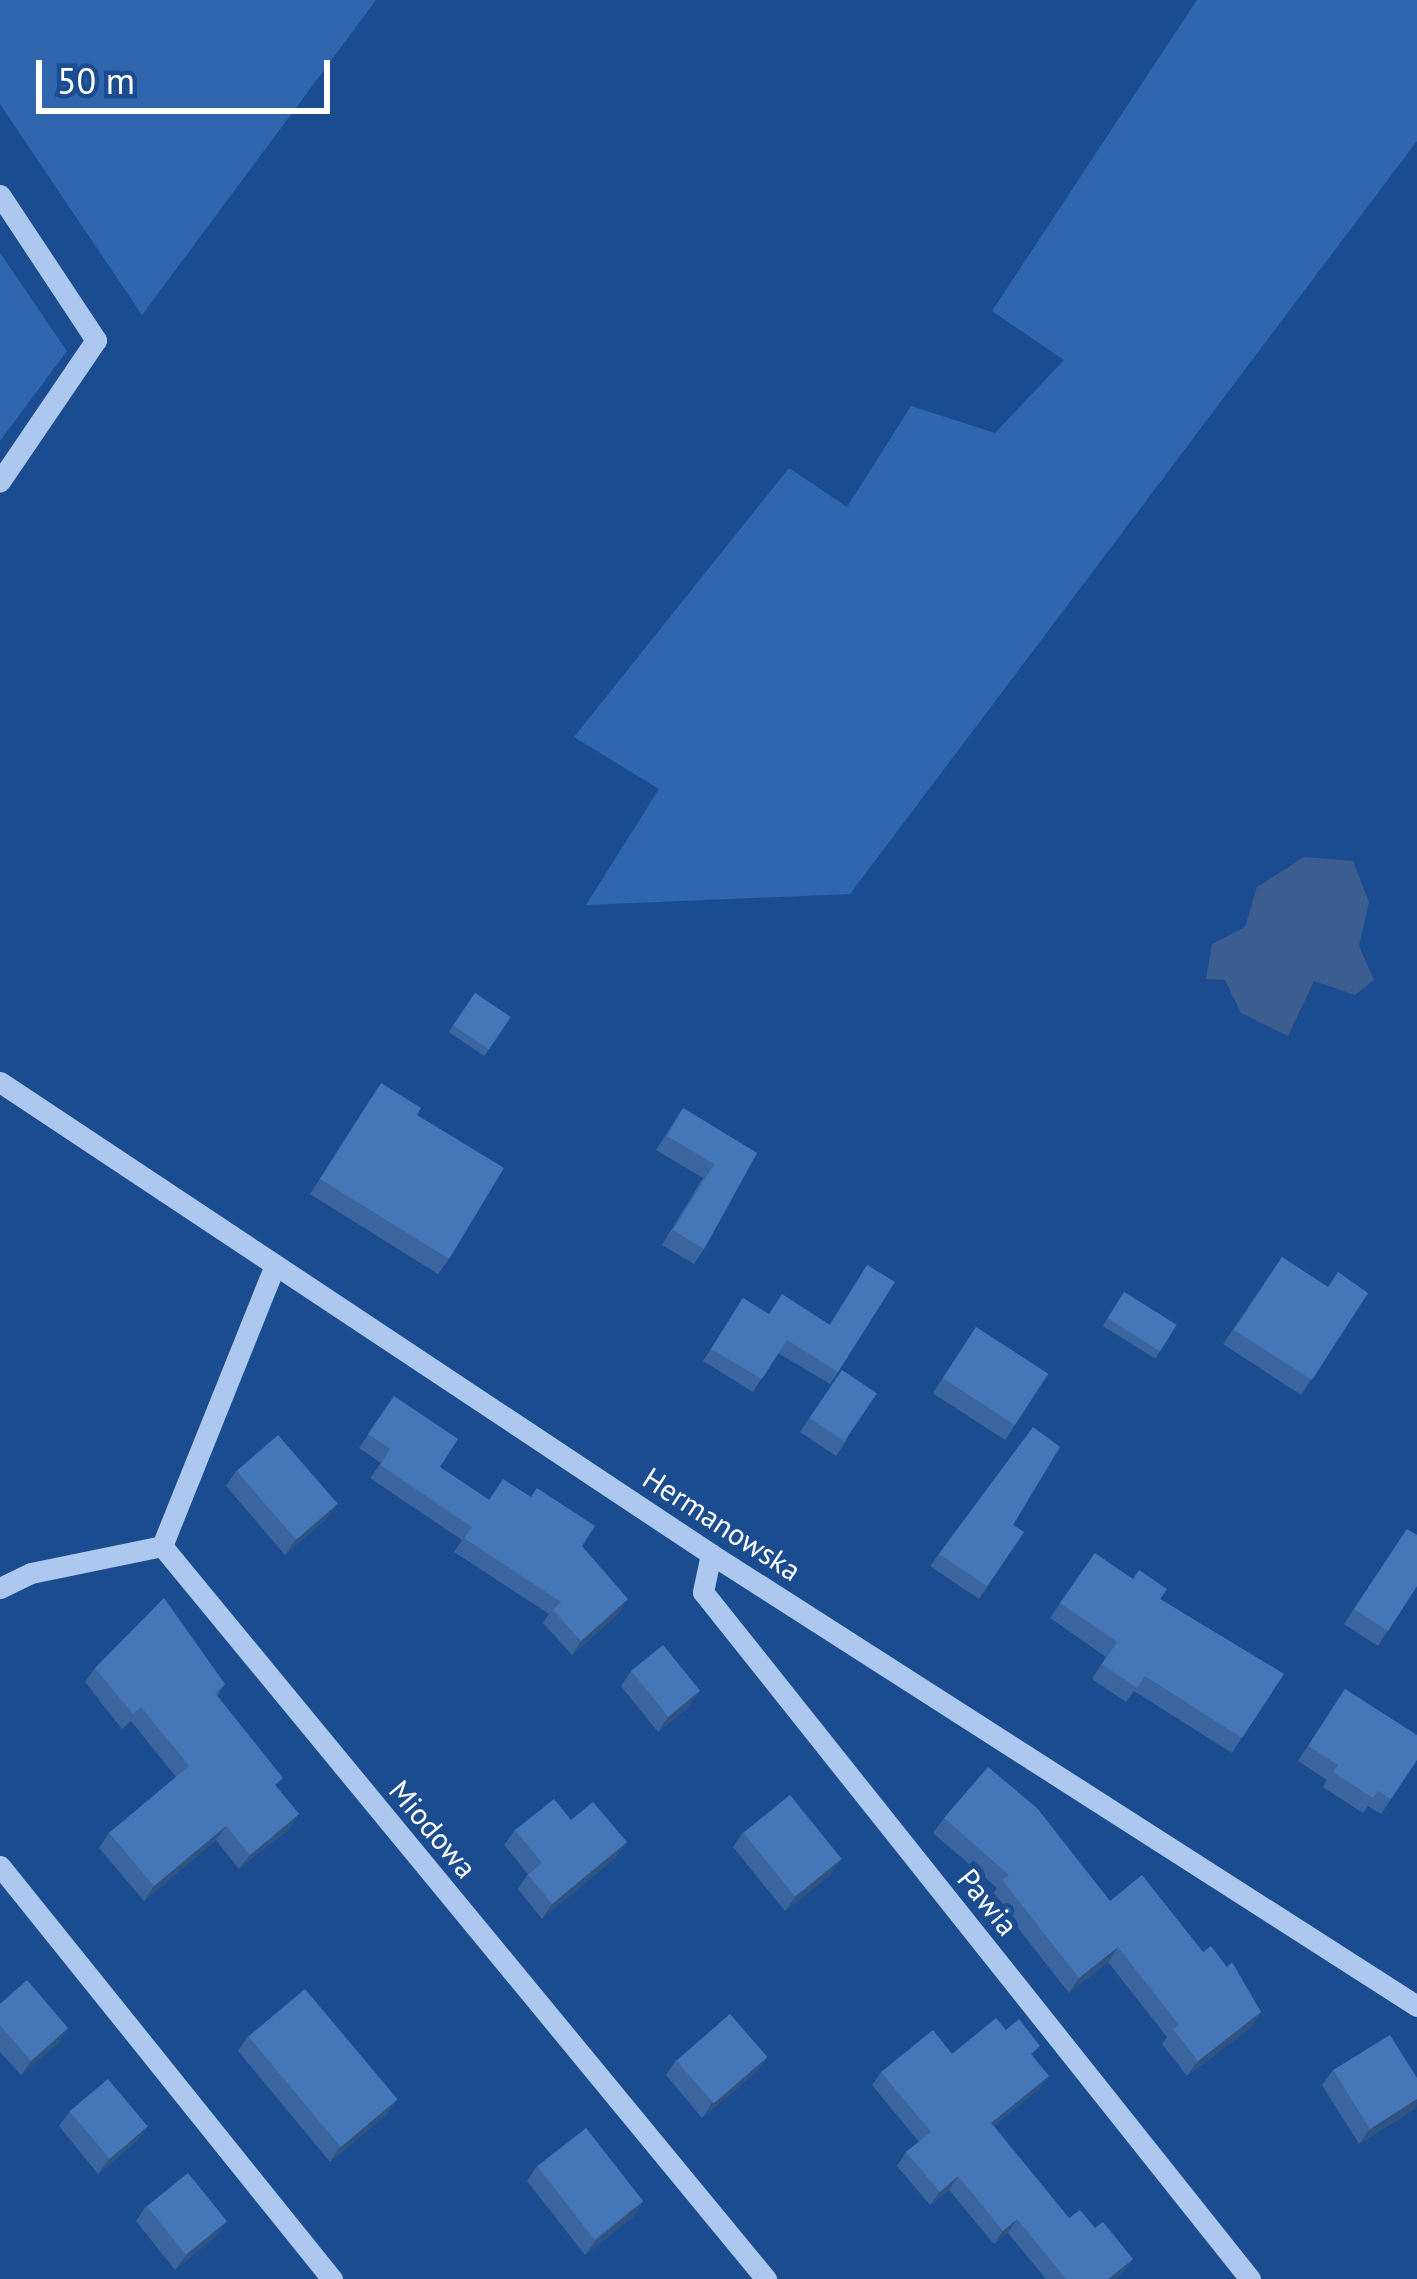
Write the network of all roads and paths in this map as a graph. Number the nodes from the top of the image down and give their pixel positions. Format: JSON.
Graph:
{"nodes":[{"id":1,"x":0,"y":195,"type":"edge"},
{"id":2,"x":0,"y":481,"type":"edge"},
{"id":3,"x":0,"y":1082,"type":"edge"},
{"id":4,"x":275,"y":1265,"type":"junction"},
{"id":5,"x":161,"y":1546,"type":"junction"},
{"id":6,"x":711,"y":1554,"type":"junction"},
{"id":7,"x":0,"y":1588,"type":"edge"},
{"id":8,"x":0,"y":1866,"type":"edge"},
{"id":9,"x":1417,"y":2006,"type":"edge"},
{"id":10,"x":332,"y":2279,"type":"edge"},
{"id":11,"x":766,"y":2279,"type":"edge"},
{"id":12,"x":1250,"y":2279,"type":"edge"}],
"edges":[{"from":1,"to":2,"type":"street"},
{"from":3,"to":4,"type":"street","name":"Hermanowska"},
{"from":4,"to":5,"type":"street"},
{"from":4,"to":6,"type":"street","name":"Hermanowska"},
{"from":5,"to":7,"type":"street"},
{"from":5,"to":11,"type":"street","name":"Miodowa"},
{"from":6,"to":9,"type":"street","name":"Hermanowska"},
{"from":6,"to":12,"type":"street","name":"Pawia"},
{"from":8,"to":10,"type":"street"}]}
